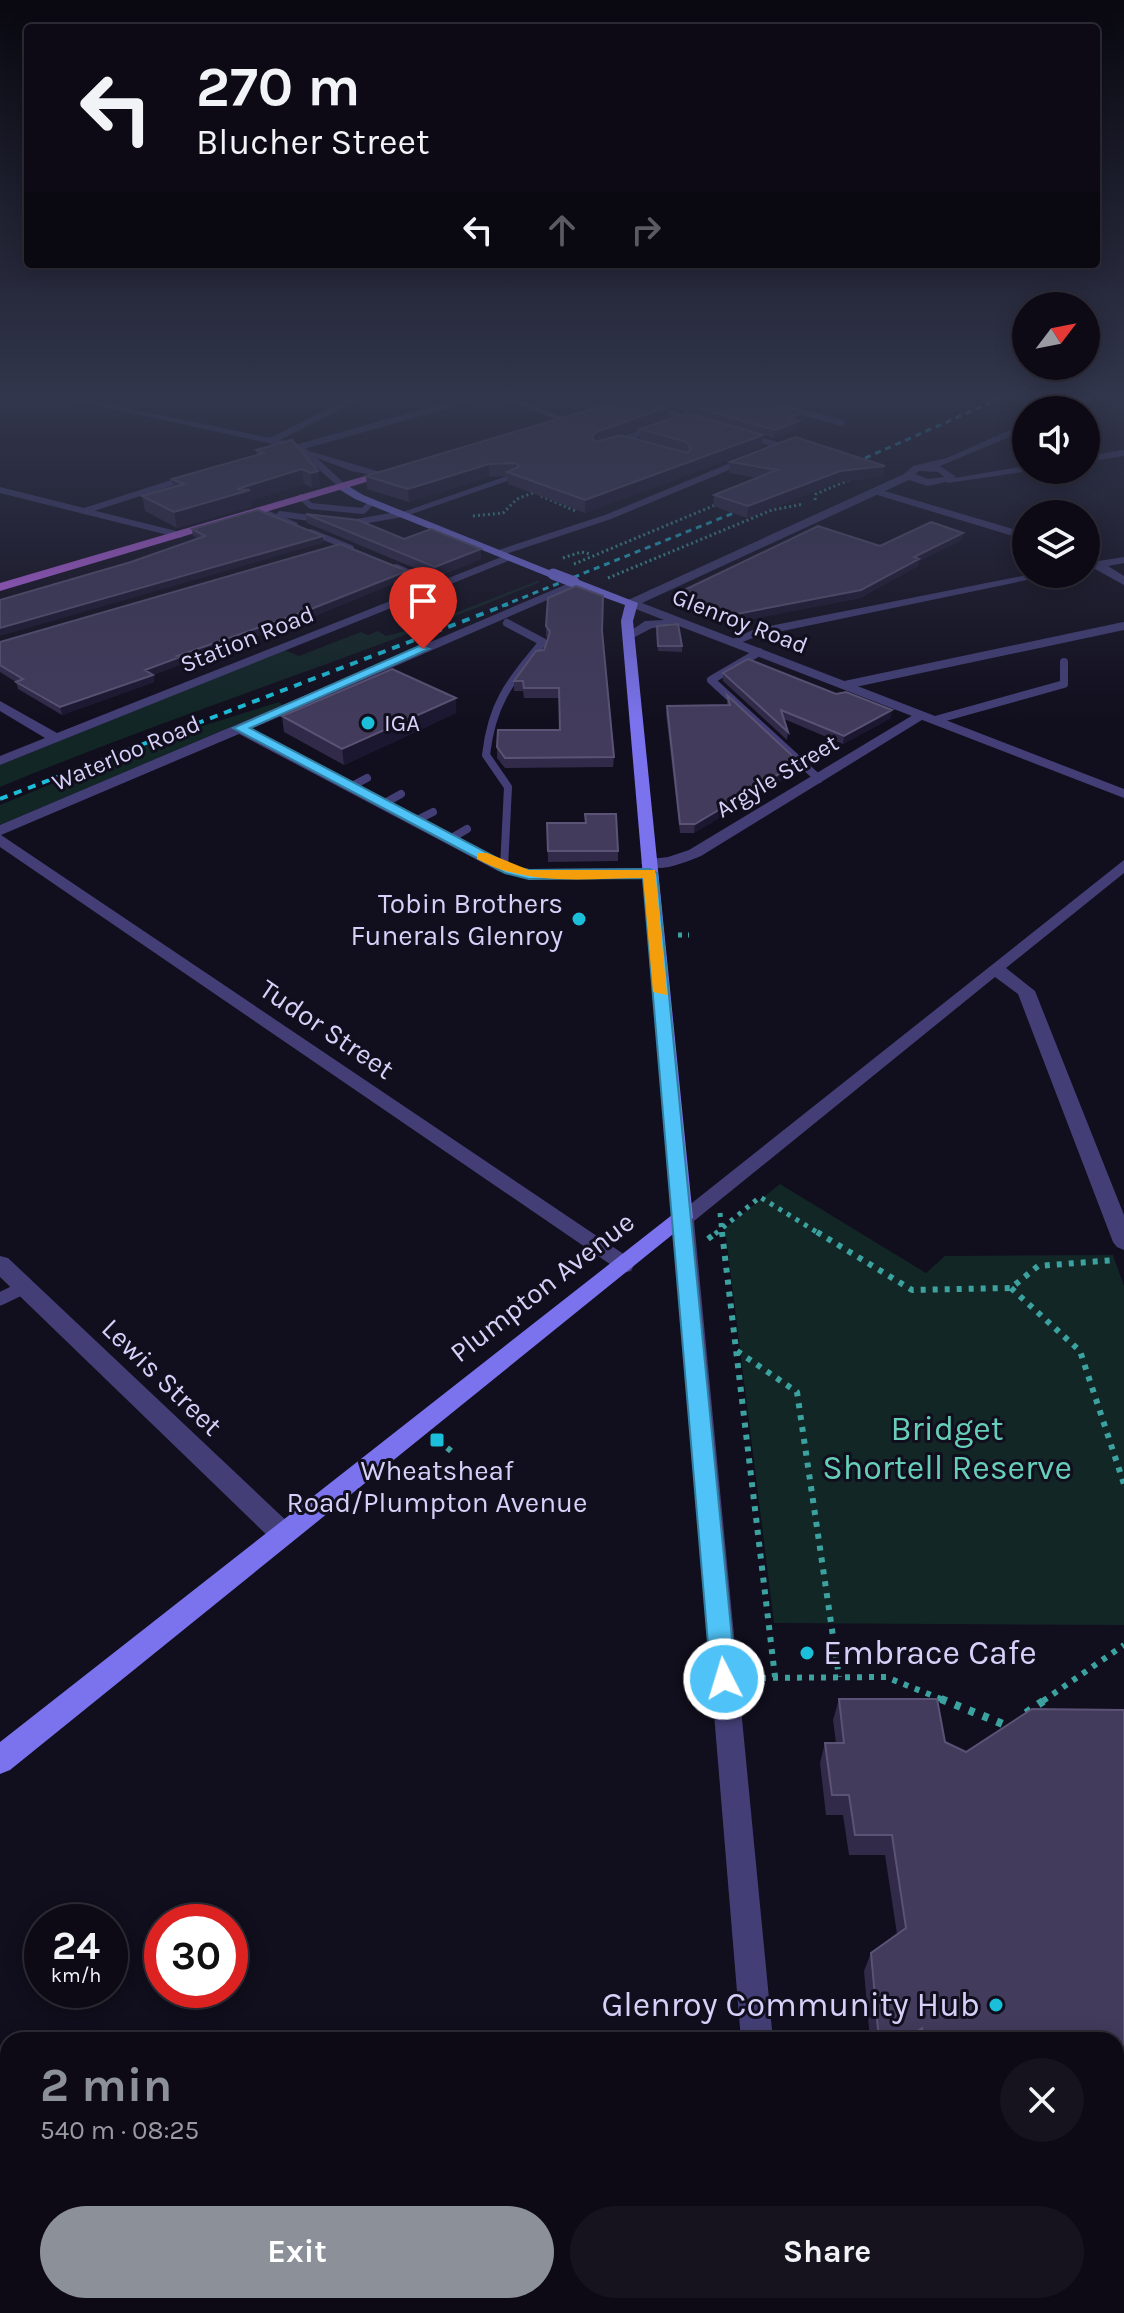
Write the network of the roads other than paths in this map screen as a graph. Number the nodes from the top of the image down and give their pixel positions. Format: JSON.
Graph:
{"nodes":[{"id":1,"x":64,"y":506,"type":"edge"},
{"id":2,"x":94,"y":506,"type":"edge"},
{"id":3,"x":272,"y":506,"type":"edge"},
{"id":4,"x":311,"y":506,"type":"edge"},
{"id":5,"x":368,"y":506,"type":"edge"},
{"id":6,"x":382,"y":506,"type":"edge"},
{"id":7,"x":426,"y":506,"type":"edge"},
{"id":8,"x":631,"y":506,"type":"edge"},
{"id":9,"x":847,"y":506,"type":"edge"},
{"id":10,"x":924,"y":506,"type":"edge"},
{"id":11,"x":259,"y":510,"type":"junction"},
{"id":12,"x":84,"y":511,"type":"junction"},
{"id":13,"x":402,"y":514,"type":"junction"},
{"id":14,"x":329,"y":521,"type":"edge"},
{"id":15,"x":344,"y":523,"type":"edge"},
{"id":16,"x":1012,"y":533,"type":"edge"},
{"id":17,"x":180,"y":535,"type":"junction"},
{"id":18,"x":342,"y":544,"type":"junction"},
{"id":19,"x":329,"y":548,"type":"edge"},
{"id":20,"x":360,"y":552,"type":"edge"},
{"id":21,"x":504,"y":555,"type":"junction"},
{"id":22,"x":1124,"y":560,"type":"edge"},
{"id":23,"x":388,"y":564,"type":"edge"},
{"id":24,"x":1100,"y":564,"type":"edge"},
{"id":25,"x":1100,"y":568,"type":"edge"},
{"id":26,"x":1124,"y":581,"type":"edge"},
{"id":27,"x":1012,"y":582,"type":"edge"},
{"id":28,"x":576,"y":583,"type":"junction"},
{"id":29,"x":440,"y":585,"type":"junction"},
{"id":30,"x":0,"y":587,"type":"edge"},
{"id":31,"x":632,"y":603,"type":"junction"},
{"id":32,"x":507,"y":623,"type":"dead end"},
{"id":33,"x":683,"y":623,"type":"junction"},
{"id":34,"x":1124,"y":626,"type":"edge"},
{"id":35,"x":629,"y":636,"type":"junction"},
{"id":36,"x":732,"y":642,"type":"junction"},
{"id":37,"x":759,"y":652,"type":"junction"},
{"id":38,"x":1064,"y":662,"type":"dead end"},
{"id":39,"x":845,"y":685,"type":"junction"},
{"id":40,"x":0,"y":705,"type":"edge"},
{"id":41,"x":929,"y":717,"type":"junction"},
{"id":42,"x":239,"y":728,"type":"junction"},
{"id":43,"x":57,"y":739,"type":"junction"},
{"id":44,"x":0,"y":761,"type":"edge"},
{"id":45,"x":367,"y":778,"type":"dead end"},
{"id":46,"x":819,"y":779,"type":"junction"},
{"id":47,"x":350,"y":787,"type":"junction"},
{"id":48,"x":401,"y":794,"type":"dead end"},
{"id":49,"x":1124,"y":794,"type":"edge"},
{"id":50,"x":383,"y":804,"type":"junction"},
{"id":51,"x":433,"y":812,"type":"dead end"},
{"id":52,"x":415,"y":821,"type":"junction"},
{"id":53,"x":467,"y":829,"type":"dead end"},
{"id":54,"x":0,"y":831,"type":"edge"},
{"id":55,"x":450,"y":839,"type":"junction"},
{"id":56,"x":0,"y":840,"type":"edge"},
{"id":57,"x":1124,"y":865,"type":"edge"},
{"id":58,"x":504,"y":868,"type":"junction"},
{"id":59,"x":650,"y":868,"type":"junction"},
{"id":60,"x":996,"y":969,"type":"junction"},
{"id":61,"x":683,"y":1218,"type":"junction"},
{"id":62,"x":1124,"y":1242,"type":"edge"},
{"id":63,"x":0,"y":1264,"type":"edge"},
{"id":64,"x":623,"y":1265,"type":"junction"},
{"id":65,"x":25,"y":1287,"type":"junction"},
{"id":66,"x":0,"y":1299,"type":"edge"},
{"id":67,"x":283,"y":1534,"type":"junction"},
{"id":68,"x":0,"y":1760,"type":"edge"},
{"id":69,"x":756,"y":2032,"type":"edge"}],
"edges":[{"from":1,"to":12,"type":"street"},
{"from":2,"to":12,"type":"lane"},
{"from":3,"to":11,"type":"main road"},
{"from":4,"to":5,"type":"lane"},
{"from":6,"to":13,"type":"main road","name":"Glenroy Road"},
{"from":7,"to":13,"type":"street"},
{"from":8,"to":21,"type":"lane"},
{"from":9,"to":31,"type":"street"},
{"from":10,"to":16,"type":"street"},
{"from":11,"to":14,"type":"lane"},
{"from":11,"to":17,"type":"main road"},
{"from":11,"to":18,"type":"lane"},
{"from":12,"to":17,"type":"street"},
{"from":13,"to":15,"type":"lane"},
{"from":13,"to":21,"type":"main road","name":"Glenroy Road"},
{"from":17,"to":30,"type":"main road"},
{"from":18,"to":19,"type":"lane"},
{"from":18,"to":20,"type":"lane"},
{"from":21,"to":28,"type":"main road","name":"Glenroy Road","bridge":true},
{"from":21,"to":29,"type":"street","name":"Station Road"},
{"from":22,"to":24,"type":"street"},
{"from":23,"to":29,"type":"lane"},
{"from":25,"to":26,"type":"street"},
{"from":27,"to":36,"type":"street"},
{"from":28,"to":31,"type":"main road","name":"Glenroy Road"},
{"from":28,"to":42,"type":"street","name":"Waterloo Road"},
{"from":29,"to":43,"type":"street","name":"Station Road"},
{"from":31,"to":33,"type":"street","name":"Glenroy Road"},
{"from":31,"to":35,"type":"main road"},
{"from":32,"to":58,"type":"lane"},
{"from":33,"to":35,"type":"street"},
{"from":33,"to":36,"type":"street","name":"Glenroy Road"},
{"from":34,"to":39,"type":"lane"},
{"from":35,"to":59,"type":"main road"},
{"from":36,"to":37,"type":"street","name":"Glenroy Road"},
{"from":37,"to":39,"type":"street","name":"Glenroy Road"},
{"from":37,"to":46,"type":"lane"},
{"from":38,"to":41,"type":"lane"},
{"from":39,"to":41,"type":"street","name":"Glenroy Road"},
{"from":40,"to":43,"type":"street"},
{"from":41,"to":46,"type":"street","name":"Argyle Street"},
{"from":41,"to":49,"type":"street","name":"Glenroy Road"},
{"from":42,"to":47,"type":"street","name":"Argyle Street"},
{"from":42,"to":54,"type":"street","name":"Waterloo Road"},
{"from":43,"to":44,"type":"street","name":"Station Road"},
{"from":45,"to":47,"type":"lane"},
{"from":46,"to":59,"type":"street","name":"Argyle Street"},
{"from":47,"to":50,"type":"street","name":"Argyle Street"},
{"from":48,"to":50,"type":"lane"},
{"from":50,"to":52,"type":"street","name":"Argyle Street"},
{"from":51,"to":52,"type":"lane"},
{"from":52,"to":55,"type":"street","name":"Argyle Street"},
{"from":53,"to":55,"type":"lane"},
{"from":55,"to":58,"type":"street","name":"Argyle Street"},
{"from":56,"to":64,"type":"street","name":"Tudor Street"},
{"from":57,"to":60,"type":"street","name":"Plumpton Avenue"},
{"from":58,"to":59,"type":"street","name":"Argyle Street"},
{"from":59,"to":61,"type":"main road"},
{"from":60,"to":61,"type":"street","name":"Plumpton Avenue"},
{"from":60,"to":62,"type":"street"},
{"from":61,"to":64,"type":"main road","name":"Plumpton Avenue"},
{"from":61,"to":69,"type":"street"},
{"from":63,"to":65,"type":"street","name":"Lewis Street"},
{"from":64,"to":67,"type":"main road","name":"Plumpton Avenue"},
{"from":65,"to":66,"type":"lane"},
{"from":65,"to":67,"type":"street","name":"Lewis Street"},
{"from":67,"to":68,"type":"main road","name":"Plumpton Avenue"}]}
